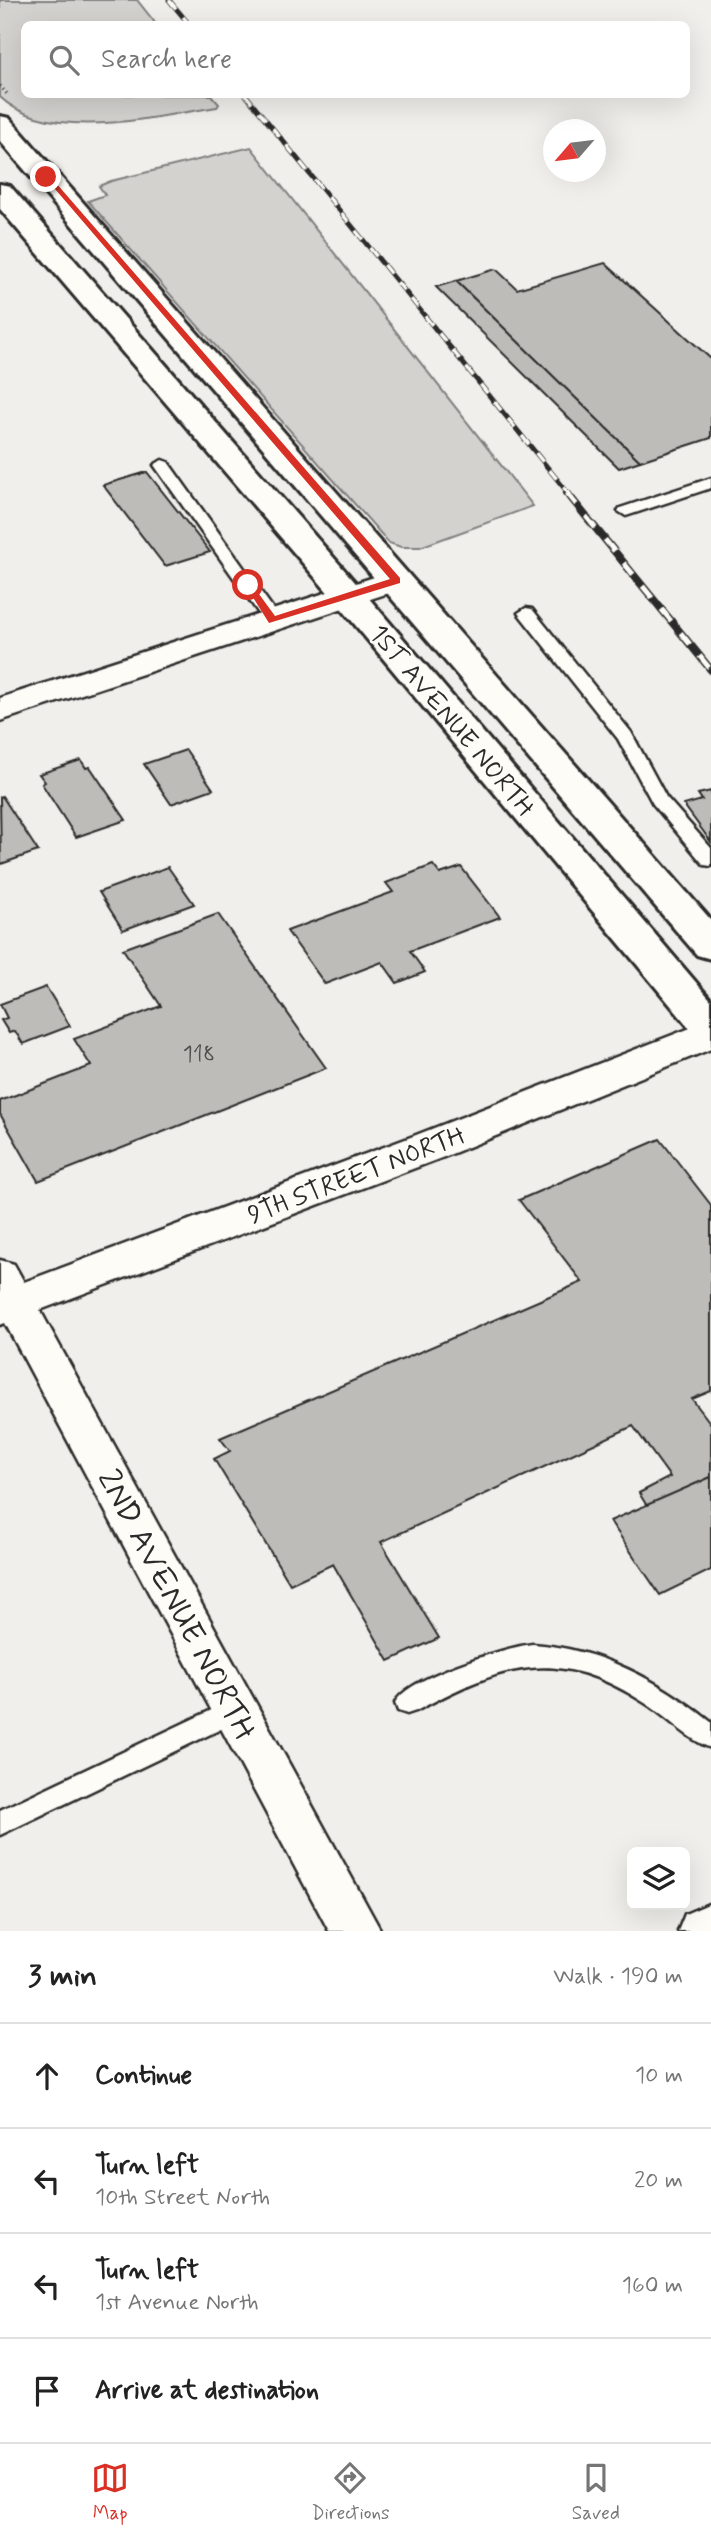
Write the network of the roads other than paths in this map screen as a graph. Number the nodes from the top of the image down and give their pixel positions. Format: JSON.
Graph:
{"nodes":[{"id":1,"x":0,"y":124,"type":"edge"},
{"id":2,"x":46,"y":177,"type":"junction"},
{"id":3,"x":0,"y":190,"type":"edge"},
{"id":4,"x":162,"y":465,"type":"dead end"},
{"id":5,"x":711,"y":483,"type":"edge"},
{"id":6,"x":626,"y":511,"type":"dead end"},
{"id":7,"x":396,"y":580,"type":"junction"},
{"id":8,"x":348,"y":596,"type":"junction"},
{"id":9,"x":526,"y":613,"type":"dead end"},
{"id":10,"x":273,"y":621,"type":"junction"},
{"id":11,"x":0,"y":710,"type":"edge"},
{"id":12,"x":711,"y":860,"type":"edge"},
{"id":13,"x":711,"y":945,"type":"edge"},
{"id":14,"x":711,"y":1027,"type":"edge"},
{"id":15,"x":711,"y":1034,"type":"edge"},
{"id":16,"x":5,"y":1296,"type":"edge"},
{"id":17,"x":407,"y":1703,"type":"dead end"},
{"id":18,"x":235,"y":1710,"type":"junction"},
{"id":19,"x":711,"y":1737,"type":"edge"},
{"id":20,"x":0,"y":1824,"type":"edge"},
{"id":21,"x":711,"y":1927,"type":"edge"},
{"id":22,"x":356,"y":1931,"type":"edge"},
{"id":23,"x":704,"y":1931,"type":"edge"}],
"edges":[{"from":1,"to":2,"type":"main road","name":"1ST AVENUE NORTH"},
{"from":2,"to":3,"type":"main road"},
{"from":2,"to":7,"type":"main road","name":"1ST AVENUE NORTH"},
{"from":3,"to":8,"type":"main road","name":"1ST AVENUE NORTH"},
{"from":4,"to":10,"type":"lane"},
{"from":5,"to":6,"type":"lane"},
{"from":7,"to":8,"type":"street"},
{"from":7,"to":13,"type":"main road","name":"1ST AVENUE NORTH"},
{"from":8,"to":10,"type":"street"},
{"from":8,"to":14,"type":"main road","name":"1ST AVENUE NORTH"},
{"from":9,"to":12,"type":"lane"},
{"from":10,"to":11,"type":"street"},
{"from":15,"to":16,"type":"street","name":"9TH STREET NORTH"},
{"from":16,"to":18,"type":"street","name":"2ND AVENUE NORTH"},
{"from":17,"to":19,"type":"lane"},
{"from":18,"to":20,"type":"lane"},
{"from":18,"to":22,"type":"street","name":"2ND AVENUE NORTH"},
{"from":21,"to":23,"type":"street"}]}
